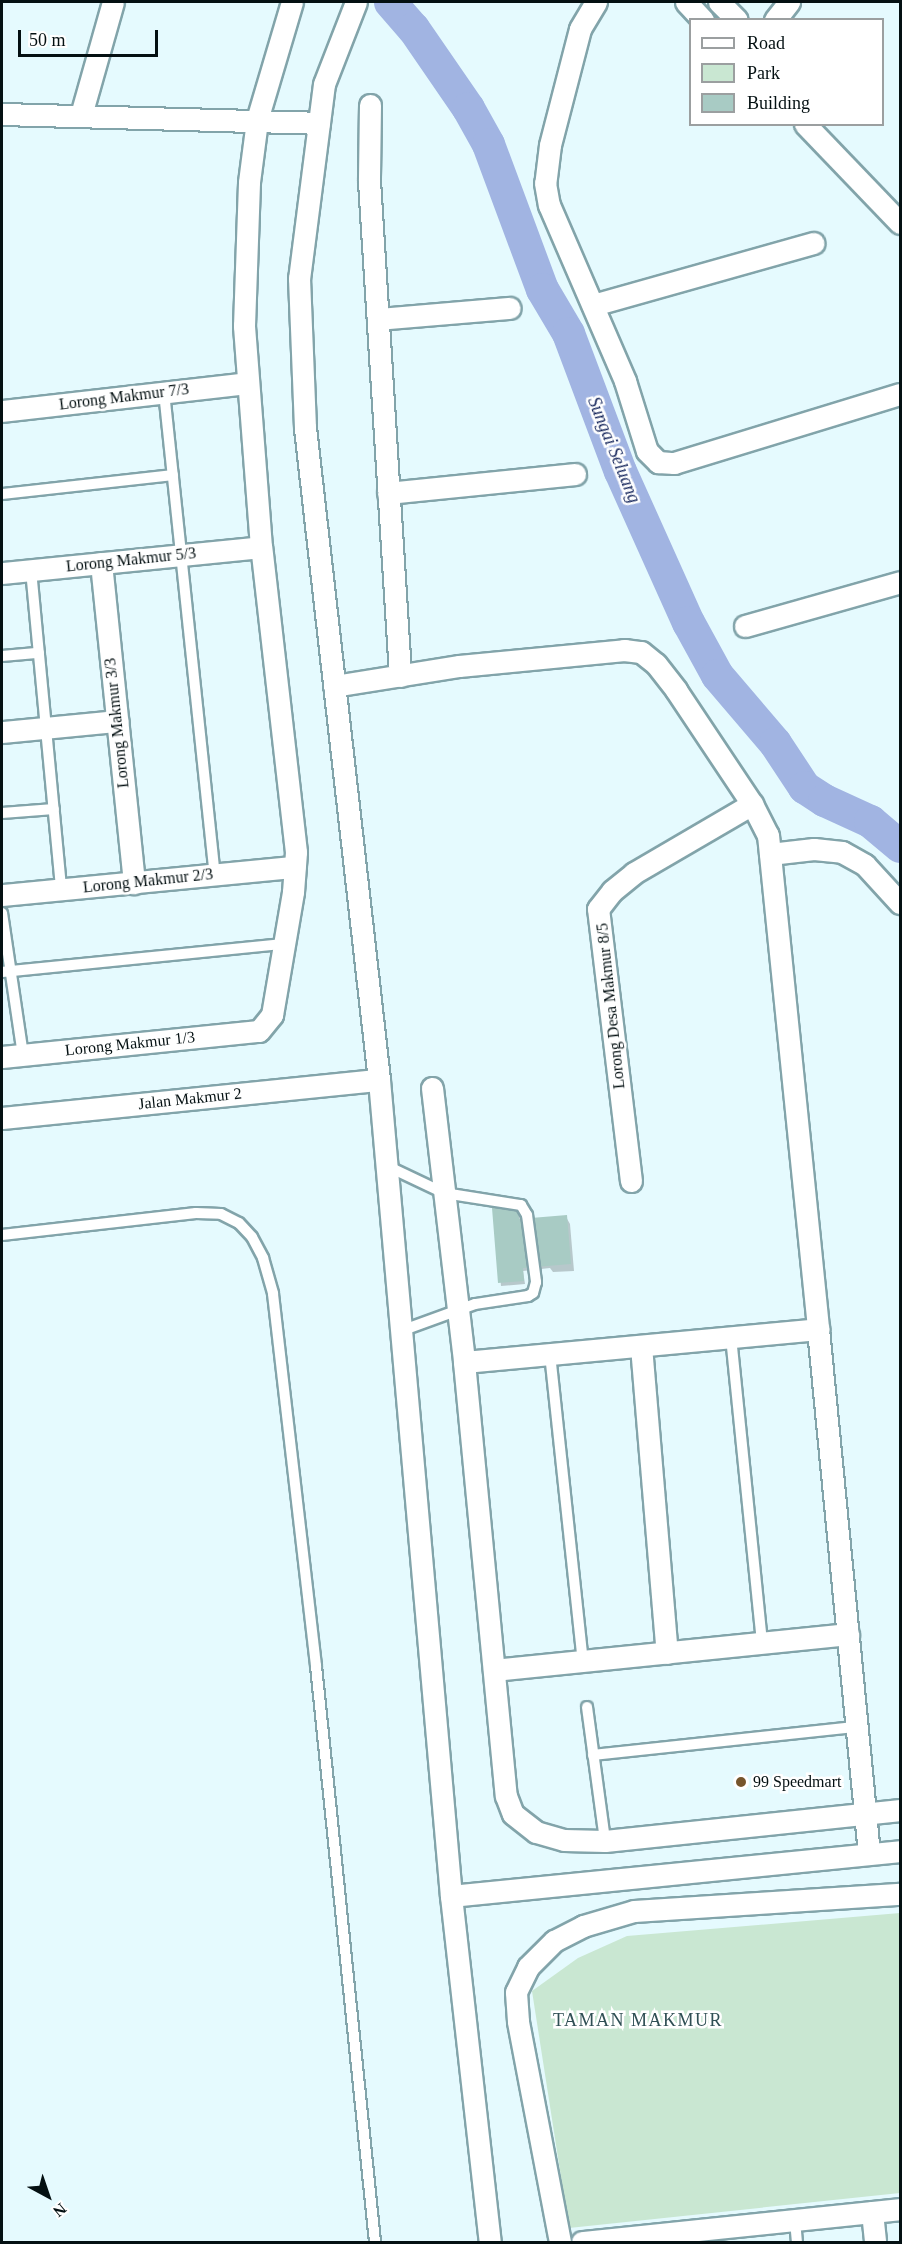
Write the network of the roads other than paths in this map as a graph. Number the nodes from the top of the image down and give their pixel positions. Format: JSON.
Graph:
{"nodes":[{"id":1,"x":112,"y":2,"type":"edge"},
{"id":2,"x":291,"y":2,"type":"edge"},
{"id":3,"x":356,"y":2,"type":"edge"},
{"id":4,"x":596,"y":2,"type":"edge"},
{"id":5,"x":686,"y":2,"type":"edge"},
{"id":6,"x":719,"y":2,"type":"edge"},
{"id":7,"x":789,"y":2,"type":"edge"},
{"id":8,"x":701,"y":18,"type":"edge"},
{"id":9,"x":735,"y":18,"type":"edge"},
{"id":10,"x":777,"y":18,"type":"edge"},
{"id":11,"x":370,"y":105,"type":"dead end"},
{"id":12,"x":2,"y":114,"type":"edge"},
{"id":13,"x":81,"y":115,"type":"junction"},
{"id":14,"x":257,"y":120,"type":"junction"},
{"id":15,"x":319,"y":123,"type":"junction"},
{"id":16,"x":807,"y":126,"type":"edge"},
{"id":17,"x":900,"y":223,"type":"edge"},
{"id":18,"x":813,"y":243,"type":"dead end"},
{"id":19,"x":593,"y":305,"type":"junction"},
{"id":20,"x":510,"y":308,"type":"dead end"},
{"id":21,"x":378,"y":319,"type":"junction"},
{"id":22,"x":247,"y":383,"type":"junction"},
{"id":23,"x":164,"y":393,"type":"junction"},
{"id":24,"x":900,"y":394,"type":"edge"},
{"id":25,"x":2,"y":411,"type":"edge"},
{"id":26,"x":575,"y":474,"type":"dead end"},
{"id":27,"x":172,"y":475,"type":"junction"},
{"id":28,"x":388,"y":493,"type":"junction"},
{"id":29,"x":2,"y":494,"type":"edge"},
{"id":30,"x":261,"y":547,"type":"junction"},
{"id":31,"x":181,"y":555,"type":"junction"},
{"id":32,"x":101,"y":563,"type":"junction"},
{"id":33,"x":31,"y":570,"type":"junction"},
{"id":34,"x":2,"y":573,"type":"edge"},
{"id":35,"x":900,"y":582,"type":"edge"},
{"id":36,"x":745,"y":626,"type":"dead end"},
{"id":37,"x":39,"y":653,"type":"junction"},
{"id":38,"x":2,"y":656,"type":"edge"},
{"id":39,"x":400,"y":676,"type":"junction"},
{"id":40,"x":334,"y":686,"type":"junction"},
{"id":41,"x":117,"y":721,"type":"junction"},
{"id":42,"x":46,"y":728,"type":"junction"},
{"id":43,"x":2,"y":732,"type":"edge"},
{"id":44,"x":752,"y":804,"type":"junction"},
{"id":45,"x":54,"y":809,"type":"junction"},
{"id":46,"x":2,"y":813,"type":"edge"},
{"id":47,"x":770,"y":854,"type":"junction"},
{"id":48,"x":295,"y":867,"type":"junction"},
{"id":49,"x":215,"y":875,"type":"junction"},
{"id":50,"x":134,"y":882,"type":"junction"},
{"id":51,"x":61,"y":889,"type":"junction"},
{"id":52,"x":2,"y":896,"type":"edge"},
{"id":53,"x":900,"y":903,"type":"edge"},
{"id":54,"x":2,"y":913,"type":"edge"},
{"id":55,"x":284,"y":944,"type":"junction"},
{"id":56,"x":5,"y":972,"type":"edge"},
{"id":57,"x":12,"y":1056,"type":"edge"},
{"id":58,"x":379,"y":1080,"type":"junction"},
{"id":59,"x":432,"y":1088,"type":"dead end"},
{"id":60,"x":2,"y":1118,"type":"edge"},
{"id":61,"x":387,"y":1166,"type":"junction"},
{"id":62,"x":631,"y":1181,"type":"dead end"},
{"id":63,"x":444,"y":1193,"type":"junction"},
{"id":64,"x":2,"y":1235,"type":"edge"},
{"id":65,"x":458,"y":1312,"type":"junction"},
{"id":66,"x":818,"y":1329,"type":"junction"},
{"id":67,"x":401,"y":1331,"type":"junction"},
{"id":68,"x":731,"y":1337,"type":"junction"},
{"id":69,"x":641,"y":1346,"type":"junction"},
{"id":70,"x":550,"y":1354,"type":"junction"},
{"id":71,"x":464,"y":1362,"type":"junction"},
{"id":72,"x":848,"y":1634,"type":"junction"},
{"id":73,"x":762,"y":1643,"type":"junction"},
{"id":74,"x":667,"y":1653,"type":"junction"},
{"id":75,"x":584,"y":1661,"type":"junction"},
{"id":76,"x":494,"y":1670,"type":"junction"},
{"id":77,"x":587,"y":1707,"type":"dead end"},
{"id":78,"x":857,"y":1727,"type":"junction"},
{"id":79,"x":593,"y":1755,"type":"junction"},
{"id":80,"x":900,"y":1810,"type":"edge"},
{"id":81,"x":865,"y":1814,"type":"junction"},
{"id":82,"x":605,"y":1841,"type":"junction"},
{"id":83,"x":900,"y":1851,"type":"edge"},
{"id":84,"x":869,"y":1854,"type":"junction"},
{"id":85,"x":900,"y":1894,"type":"edge"},
{"id":86,"x":451,"y":1896,"type":"junction"},
{"id":87,"x":900,"y":2209,"type":"edge"},
{"id":88,"x":872,"y":2212,"type":"junction"},
{"id":89,"x":795,"y":2220,"type":"junction"},
{"id":90,"x":716,"y":2236,"type":"edge"},
{"id":91,"x":637,"y":2240,"type":"edge"},
{"id":92,"x":375,"y":2242,"type":"edge"},
{"id":93,"x":490,"y":2242,"type":"edge"},
{"id":94,"x":560,"y":2242,"type":"edge"},
{"id":95,"x":582,"y":2242,"type":"edge"},
{"id":96,"x":797,"y":2242,"type":"edge"},
{"id":97,"x":875,"y":2242,"type":"edge"}],
"edges":[{"from":1,"to":13,"type":"street"},
{"from":2,"to":14,"type":"street"},
{"from":3,"to":15,"type":"street"},
{"from":4,"to":19,"type":"street"},
{"from":5,"to":8,"type":"street"},
{"from":6,"to":9,"type":"street"},
{"from":7,"to":10,"type":"street"},
{"from":11,"to":21,"type":"street"},
{"from":12,"to":13,"type":"street"},
{"from":13,"to":14,"type":"street"},
{"from":14,"to":15,"type":"street"},
{"from":14,"to":22,"type":"street"},
{"from":15,"to":40,"type":"street"},
{"from":16,"to":17,"type":"street"},
{"from":18,"to":19,"type":"street"},
{"from":19,"to":24,"type":"street"},
{"from":20,"to":21,"type":"street"},
{"from":21,"to":28,"type":"street"},
{"from":22,"to":23,"type":"street","name":"Lorong Makmur 7/3"},
{"from":22,"to":30,"type":"street"},
{"from":23,"to":25,"type":"street","name":"Lorong Makmur 7/3"},
{"from":23,"to":27,"type":"lane"},
{"from":26,"to":28,"type":"street"},
{"from":27,"to":29,"type":"lane"},
{"from":27,"to":31,"type":"lane"},
{"from":28,"to":39,"type":"street"},
{"from":30,"to":31,"type":"street","name":"Lorong Makmur 5/3"},
{"from":30,"to":48,"type":"street"},
{"from":31,"to":32,"type":"street","name":"Lorong Makmur 5/3"},
{"from":31,"to":49,"type":"lane"},
{"from":32,"to":33,"type":"street","name":"Lorong Makmur 5/3"},
{"from":32,"to":41,"type":"street","name":"Lorong Makmur 3/3"},
{"from":33,"to":34,"type":"street","name":"Lorong Makmur 5/3"},
{"from":33,"to":37,"type":"lane"},
{"from":35,"to":36,"type":"street"},
{"from":37,"to":38,"type":"lane"},
{"from":37,"to":42,"type":"lane"},
{"from":39,"to":40,"type":"street"},
{"from":39,"to":44,"type":"street"},
{"from":40,"to":58,"type":"street"},
{"from":41,"to":42,"type":"street"},
{"from":41,"to":50,"type":"street","name":"Lorong Makmur 3/3"},
{"from":42,"to":43,"type":"street"},
{"from":42,"to":45,"type":"lane"},
{"from":44,"to":47,"type":"street"},
{"from":44,"to":62,"type":"street","name":"Lorong Desa Makmur 8/5"},
{"from":45,"to":46,"type":"lane"},
{"from":45,"to":51,"type":"lane"},
{"from":47,"to":53,"type":"street"},
{"from":47,"to":66,"type":"street"},
{"from":48,"to":49,"type":"street","name":"Lorong Makmur 2/3"},
{"from":48,"to":55,"type":"street"},
{"from":49,"to":50,"type":"street","name":"Lorong Makmur 2/3"},
{"from":50,"to":51,"type":"street","name":"Lorong Makmur 2/3"},
{"from":51,"to":52,"type":"street","name":"Lorong Makmur 2/3"},
{"from":54,"to":56,"type":"lane"},
{"from":55,"to":56,"type":"lane"},
{"from":55,"to":57,"type":"street","name":"Lorong Makmur 1/3"},
{"from":56,"to":57,"type":"lane"},
{"from":58,"to":60,"type":"street","name":"Jalan Makmur 2"},
{"from":58,"to":61,"type":"street"},
{"from":59,"to":63,"type":"street"},
{"from":61,"to":63,"type":"lane"},
{"from":61,"to":67,"type":"street"},
{"from":63,"to":65,"type":"street"},
{"from":63,"to":65,"type":"lane"},
{"from":64,"to":92,"type":"lane"},
{"from":65,"to":67,"type":"lane"},
{"from":65,"to":71,"type":"street"},
{"from":66,"to":68,"type":"street"},
{"from":66,"to":72,"type":"street"},
{"from":67,"to":86,"type":"street"},
{"from":68,"to":69,"type":"street"},
{"from":68,"to":73,"type":"lane"},
{"from":69,"to":70,"type":"street"},
{"from":69,"to":74,"type":"street"},
{"from":70,"to":71,"type":"street"},
{"from":70,"to":75,"type":"lane"},
{"from":71,"to":76,"type":"street"},
{"from":72,"to":73,"type":"street"},
{"from":72,"to":78,"type":"street"},
{"from":73,"to":74,"type":"street"},
{"from":74,"to":75,"type":"street"},
{"from":75,"to":76,"type":"street"},
{"from":76,"to":82,"type":"street"},
{"from":77,"to":79,"type":"lane"},
{"from":78,"to":79,"type":"lane"},
{"from":78,"to":81,"type":"street"},
{"from":79,"to":82,"type":"lane"},
{"from":80,"to":81,"type":"street"},
{"from":81,"to":82,"type":"street"},
{"from":81,"to":84,"type":"street"},
{"from":83,"to":84,"type":"street"},
{"from":84,"to":86,"type":"street"},
{"from":85,"to":94,"type":"street"},
{"from":86,"to":93,"type":"street"},
{"from":87,"to":88,"type":"street"},
{"from":88,"to":89,"type":"street"},
{"from":88,"to":97,"type":"street"},
{"from":89,"to":90,"type":"street"},
{"from":89,"to":96,"type":"lane"},
{"from":90,"to":91,"type":"street"},
{"from":91,"to":95,"type":"street"}]}
